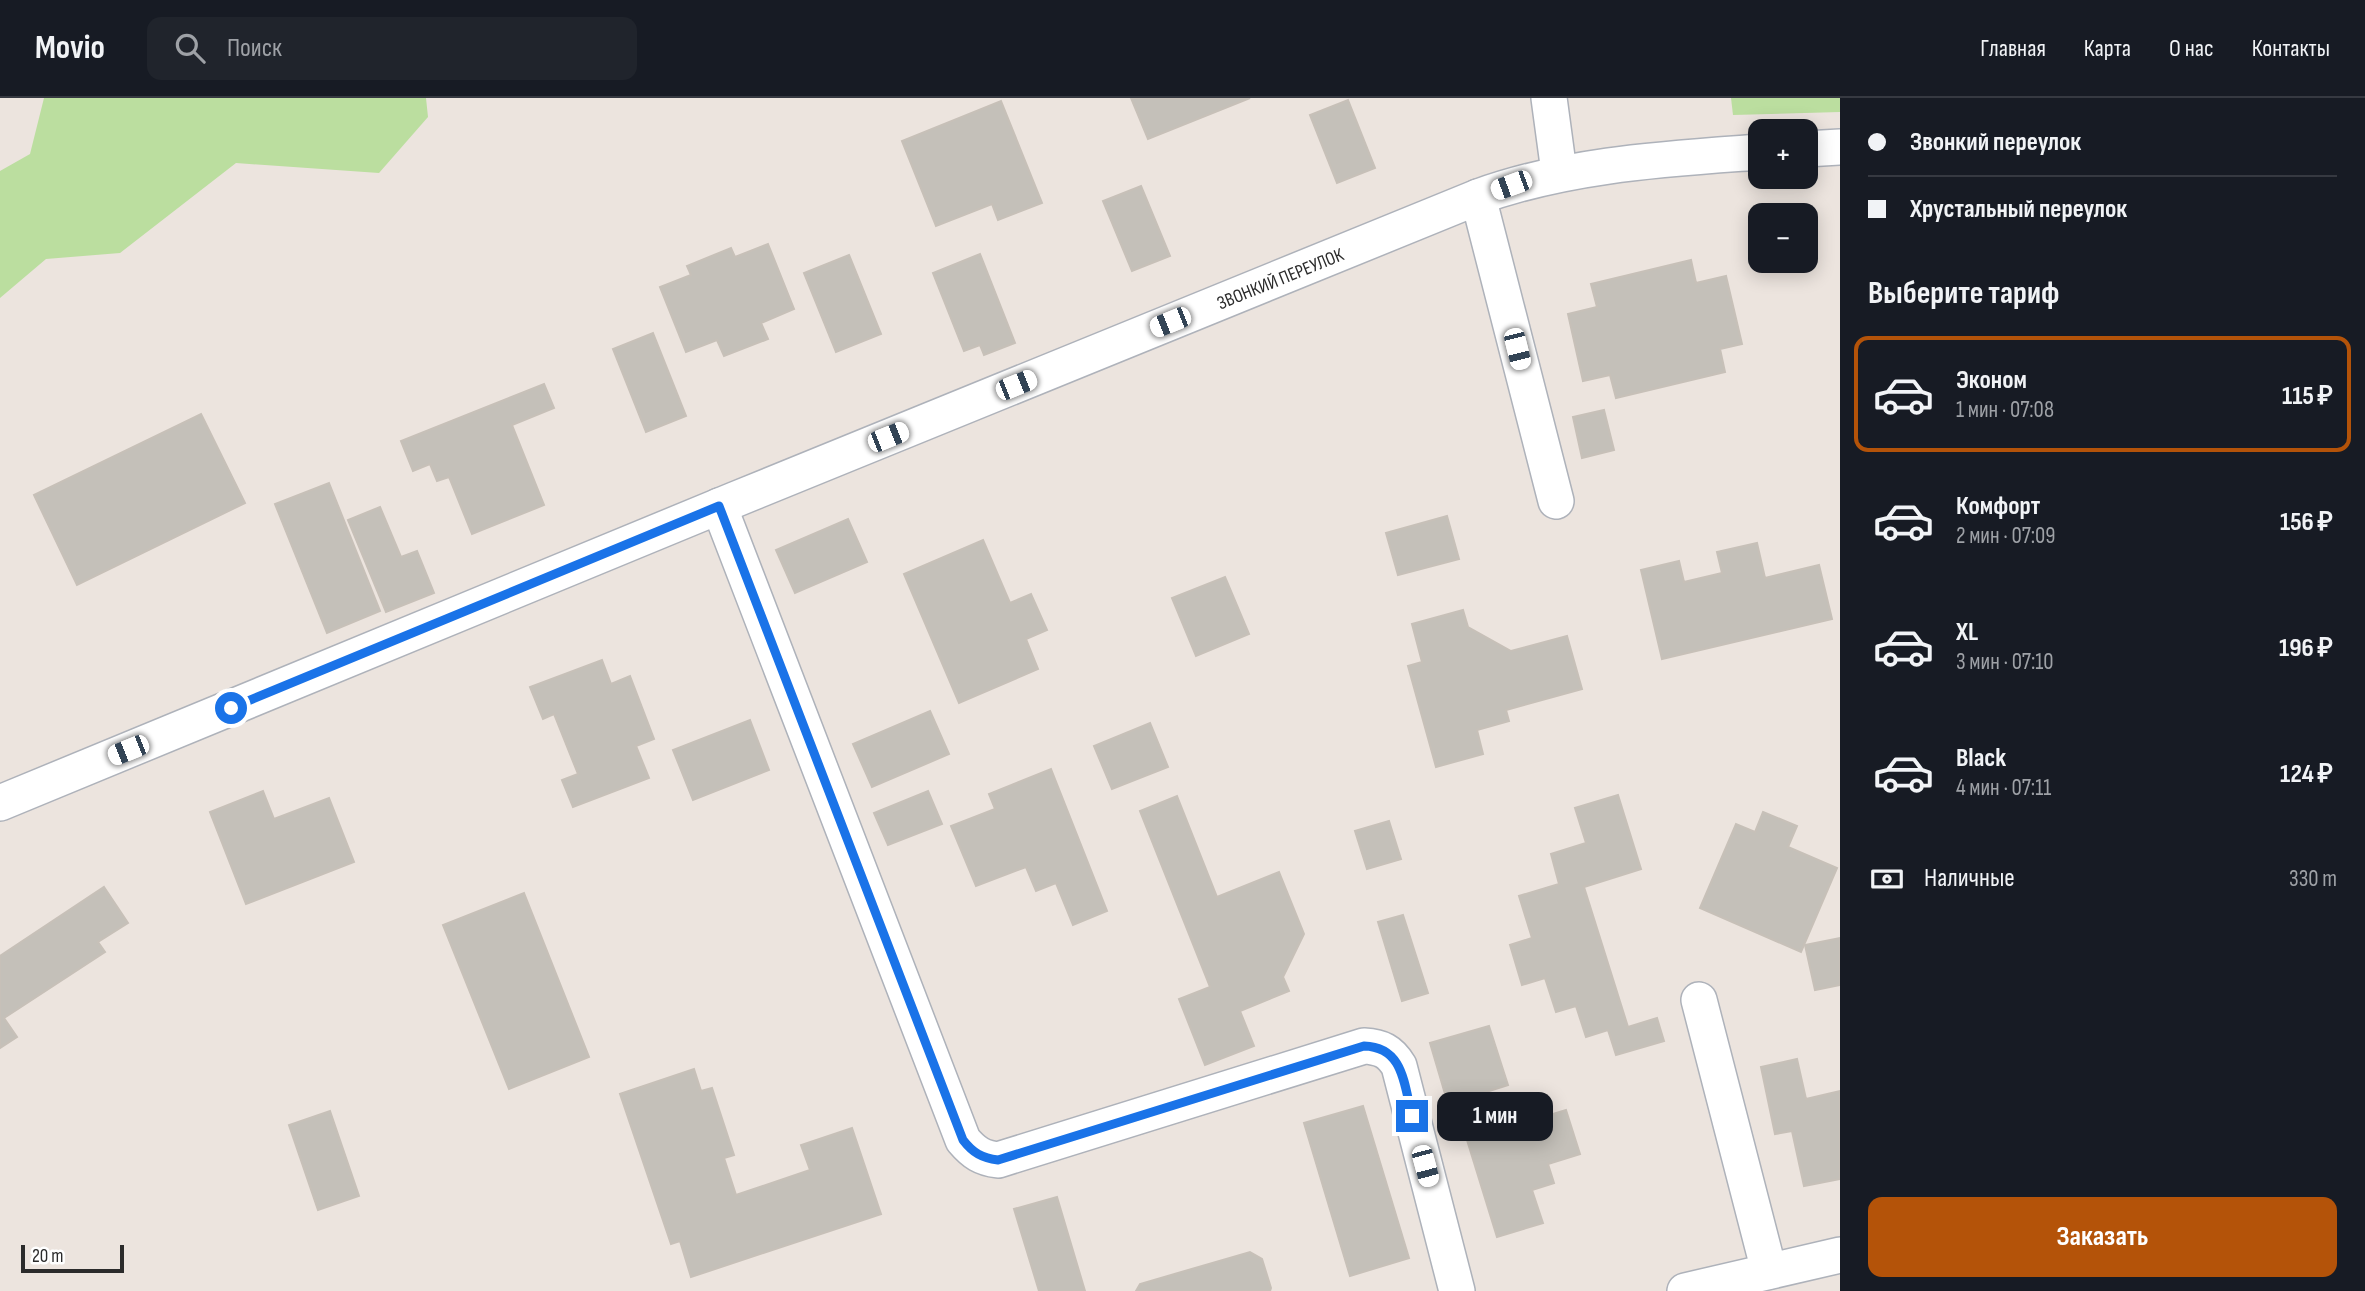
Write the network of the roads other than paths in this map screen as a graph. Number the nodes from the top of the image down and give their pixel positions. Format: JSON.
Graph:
{"nodes":[{"id":1,"x":1549,"y":98,"type":"edge"},
{"id":2,"x":1840,"y":147,"type":"edge"},
{"id":3,"x":1818,"y":148,"type":"edge"},
{"id":4,"x":1748,"y":153,"type":"edge"},
{"id":5,"x":1559,"y":173,"type":"junction"},
{"id":6,"x":1478,"y":197,"type":"junction"},
{"id":7,"x":1556,"y":501,"type":"dead end"},
{"id":8,"x":719,"y":506,"type":"junction"},
{"id":9,"x":0,"y":803,"type":"edge"},
{"id":10,"x":1699,"y":1000,"type":"dead end"},
{"id":11,"x":1840,"y":1255,"type":"edge"},
{"id":12,"x":1769,"y":1271,"type":"junction"},
{"id":13,"x":1457,"y":1291,"type":"edge"},
{"id":14,"x":1685,"y":1291,"type":"edge"}],
"edges":[{"from":1,"to":5,"type":"street"},
{"from":2,"to":3,"type":"street"},
{"from":4,"to":5,"type":"street","name":"ЗВОНКИЙ ПЕРЕУЛОК"},
{"from":5,"to":6,"type":"street","name":"ЗВОНКИЙ ПЕРЕУЛОК"},
{"from":6,"to":7,"type":"street"},
{"from":6,"to":8,"type":"street","name":"ЗВОНКИЙ ПЕРЕУЛОК"},
{"from":8,"to":9,"type":"street","name":"ЗВОНКИЙ ПЕРЕУЛОК"},
{"from":8,"to":13,"type":"street"},
{"from":10,"to":12,"type":"street"},
{"from":11,"to":12,"type":"street"},
{"from":12,"to":14,"type":"street"}]}
